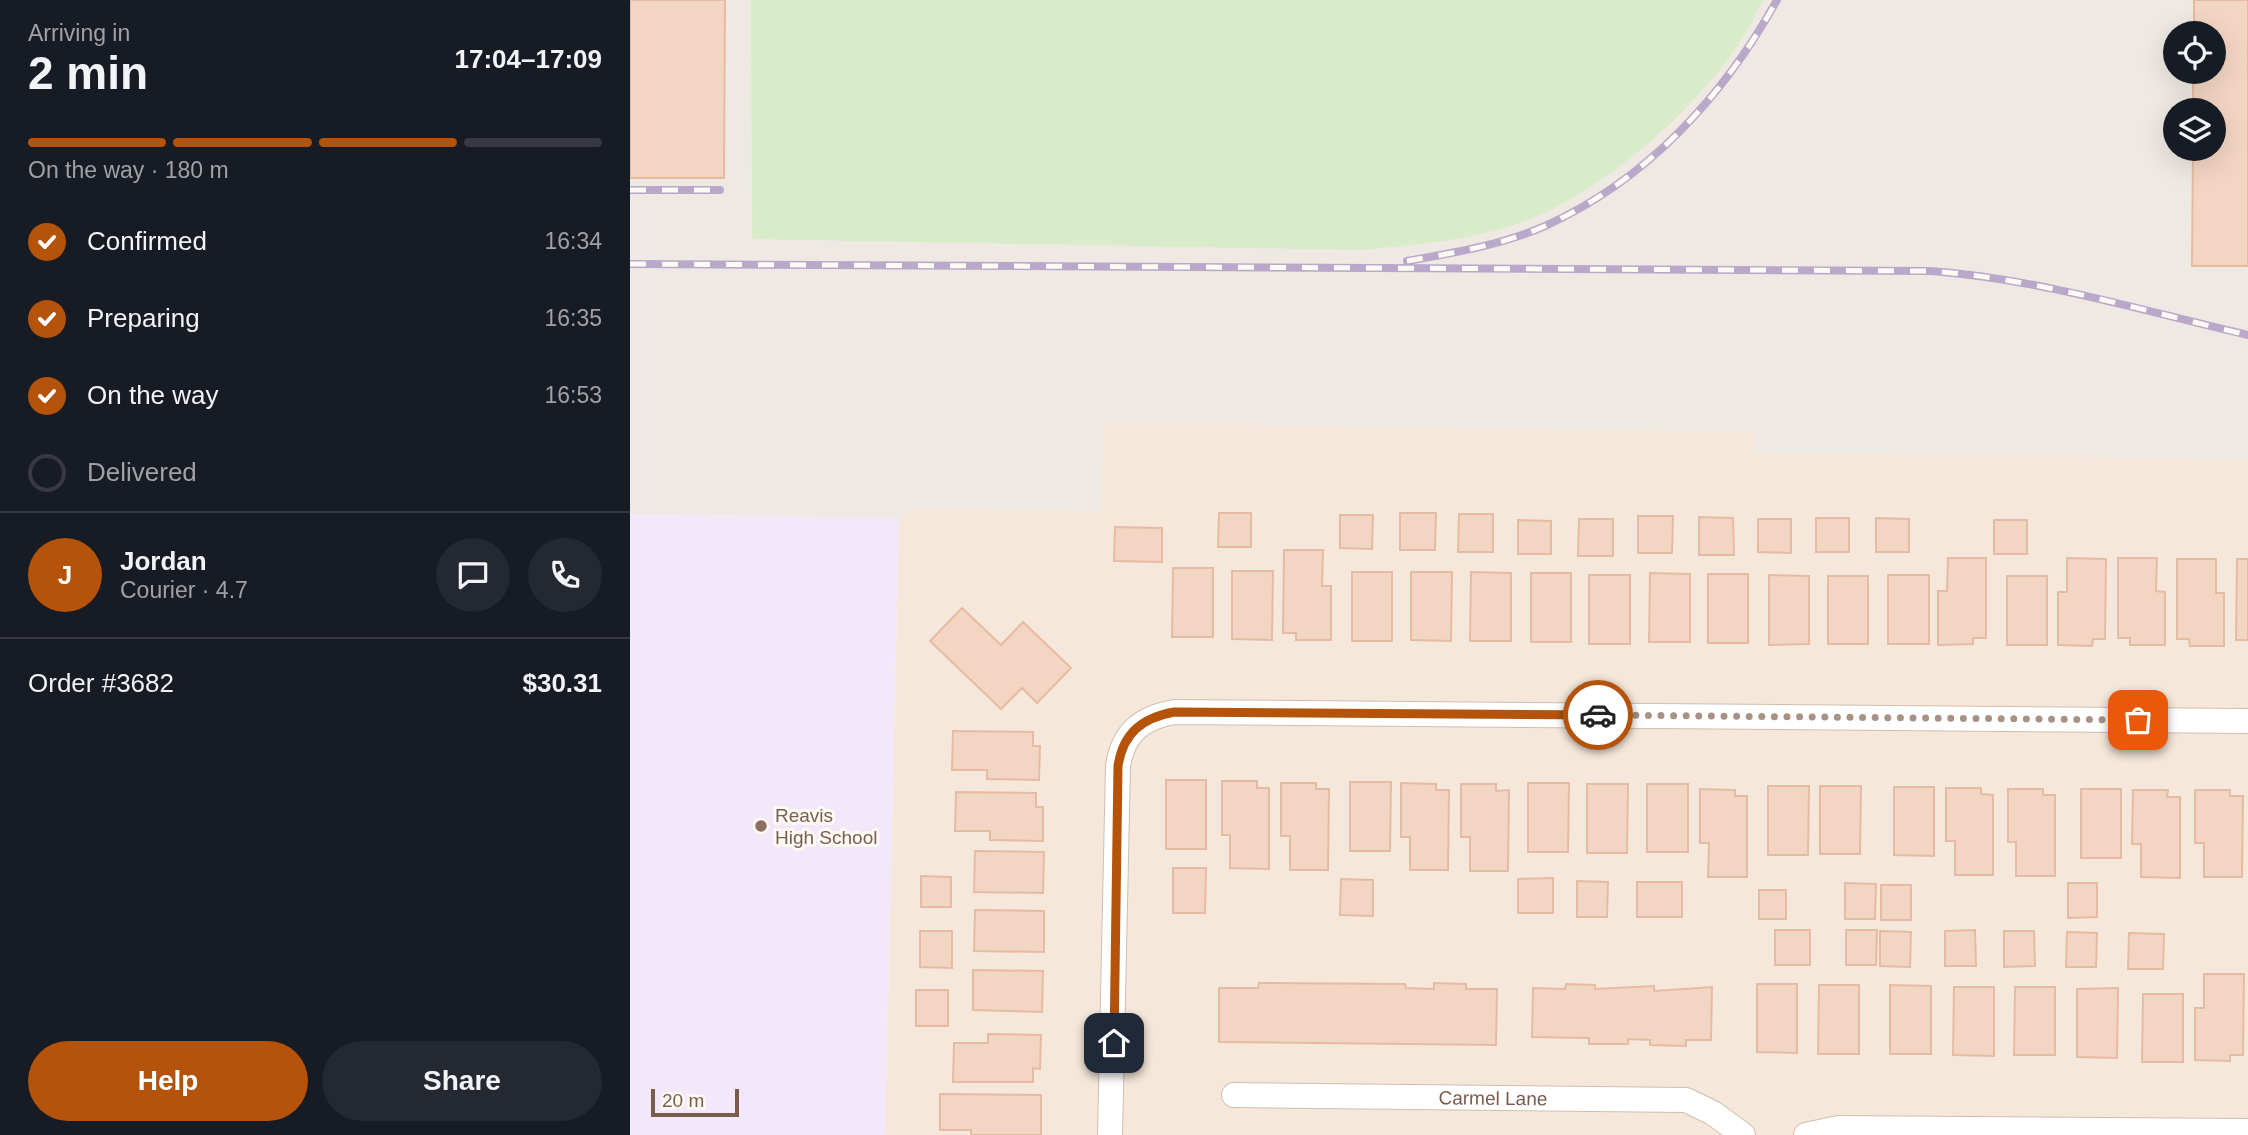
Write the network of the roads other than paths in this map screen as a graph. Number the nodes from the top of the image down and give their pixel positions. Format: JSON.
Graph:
{"nodes":[{"id":1,"x":2248,"y":721,"type":"edge"},
{"id":2,"x":1234,"y":1095,"type":"dead end"},
{"id":3,"x":2248,"y":1131,"type":"edge"},
{"id":4,"x":1110,"y":1135,"type":"edge"},
{"id":5,"x":1743,"y":1135,"type":"edge"},
{"id":6,"x":1806,"y":1135,"type":"edge"}],
"edges":[{"from":1,"to":4,"type":"street"},
{"from":2,"to":5,"type":"street","name":"Carmel Lane"},
{"from":3,"to":6,"type":"street"}]}
